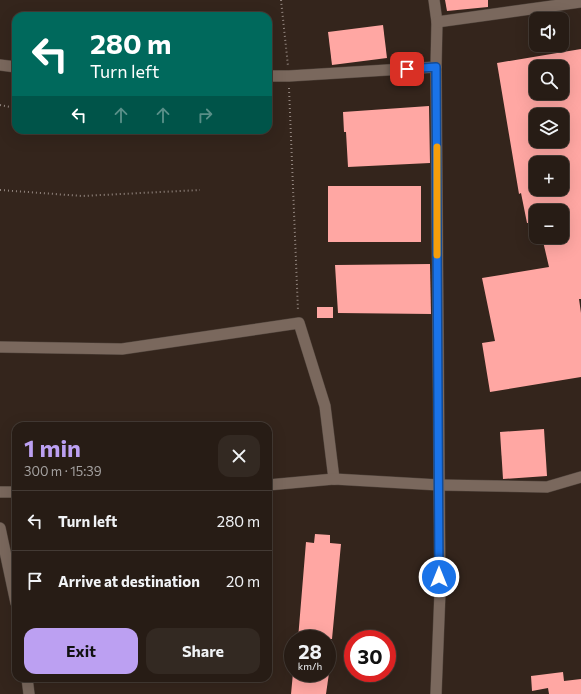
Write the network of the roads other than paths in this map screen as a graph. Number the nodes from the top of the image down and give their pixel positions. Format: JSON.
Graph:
{"nodes":[{"id":1,"x":434,"y":0,"type":"edge"},
{"id":2,"x":581,"y":2,"type":"edge"},
{"id":3,"x":437,"y":22,"type":"junction"},
{"id":4,"x":0,"y":65,"type":"edge"},
{"id":5,"x":12,"y":66,"type":"edge"},
{"id":6,"x":436,"y":67,"type":"junction"},
{"id":7,"x":272,"y":76,"type":"edge"},
{"id":8,"x":0,"y":347,"type":"edge"},
{"id":9,"x":581,"y":477,"type":"edge"},
{"id":10,"x":334,"y":479,"type":"junction"},
{"id":11,"x":272,"y":485,"type":"edge"},
{"id":12,"x":439,"y":485,"type":"junction"},
{"id":13,"x":0,"y":492,"type":"edge"},
{"id":14,"x":12,"y":492,"type":"edge"},
{"id":15,"x":0,"y":528,"type":"edge"},
{"id":16,"x":12,"y":584,"type":"edge"},
{"id":17,"x":28,"y":682,"type":"edge"},
{"id":18,"x":29,"y":694,"type":"edge"},
{"id":19,"x":436,"y":694,"type":"edge"}],
"edges":[{"from":1,"to":3,"type":"street"},
{"from":2,"to":3,"type":"street"},
{"from":3,"to":6,"type":"street"},
{"from":4,"to":5,"type":"street"},
{"from":6,"to":7,"type":"street"},
{"from":6,"to":12,"type":"street"},
{"from":8,"to":10,"type":"street"},
{"from":9,"to":12,"type":"street"},
{"from":10,"to":11,"type":"street"},
{"from":10,"to":12,"type":"street"},
{"from":12,"to":19,"type":"street"},
{"from":13,"to":14,"type":"street"},
{"from":15,"to":16,"type":"street"},
{"from":17,"to":18,"type":"street"}]}
